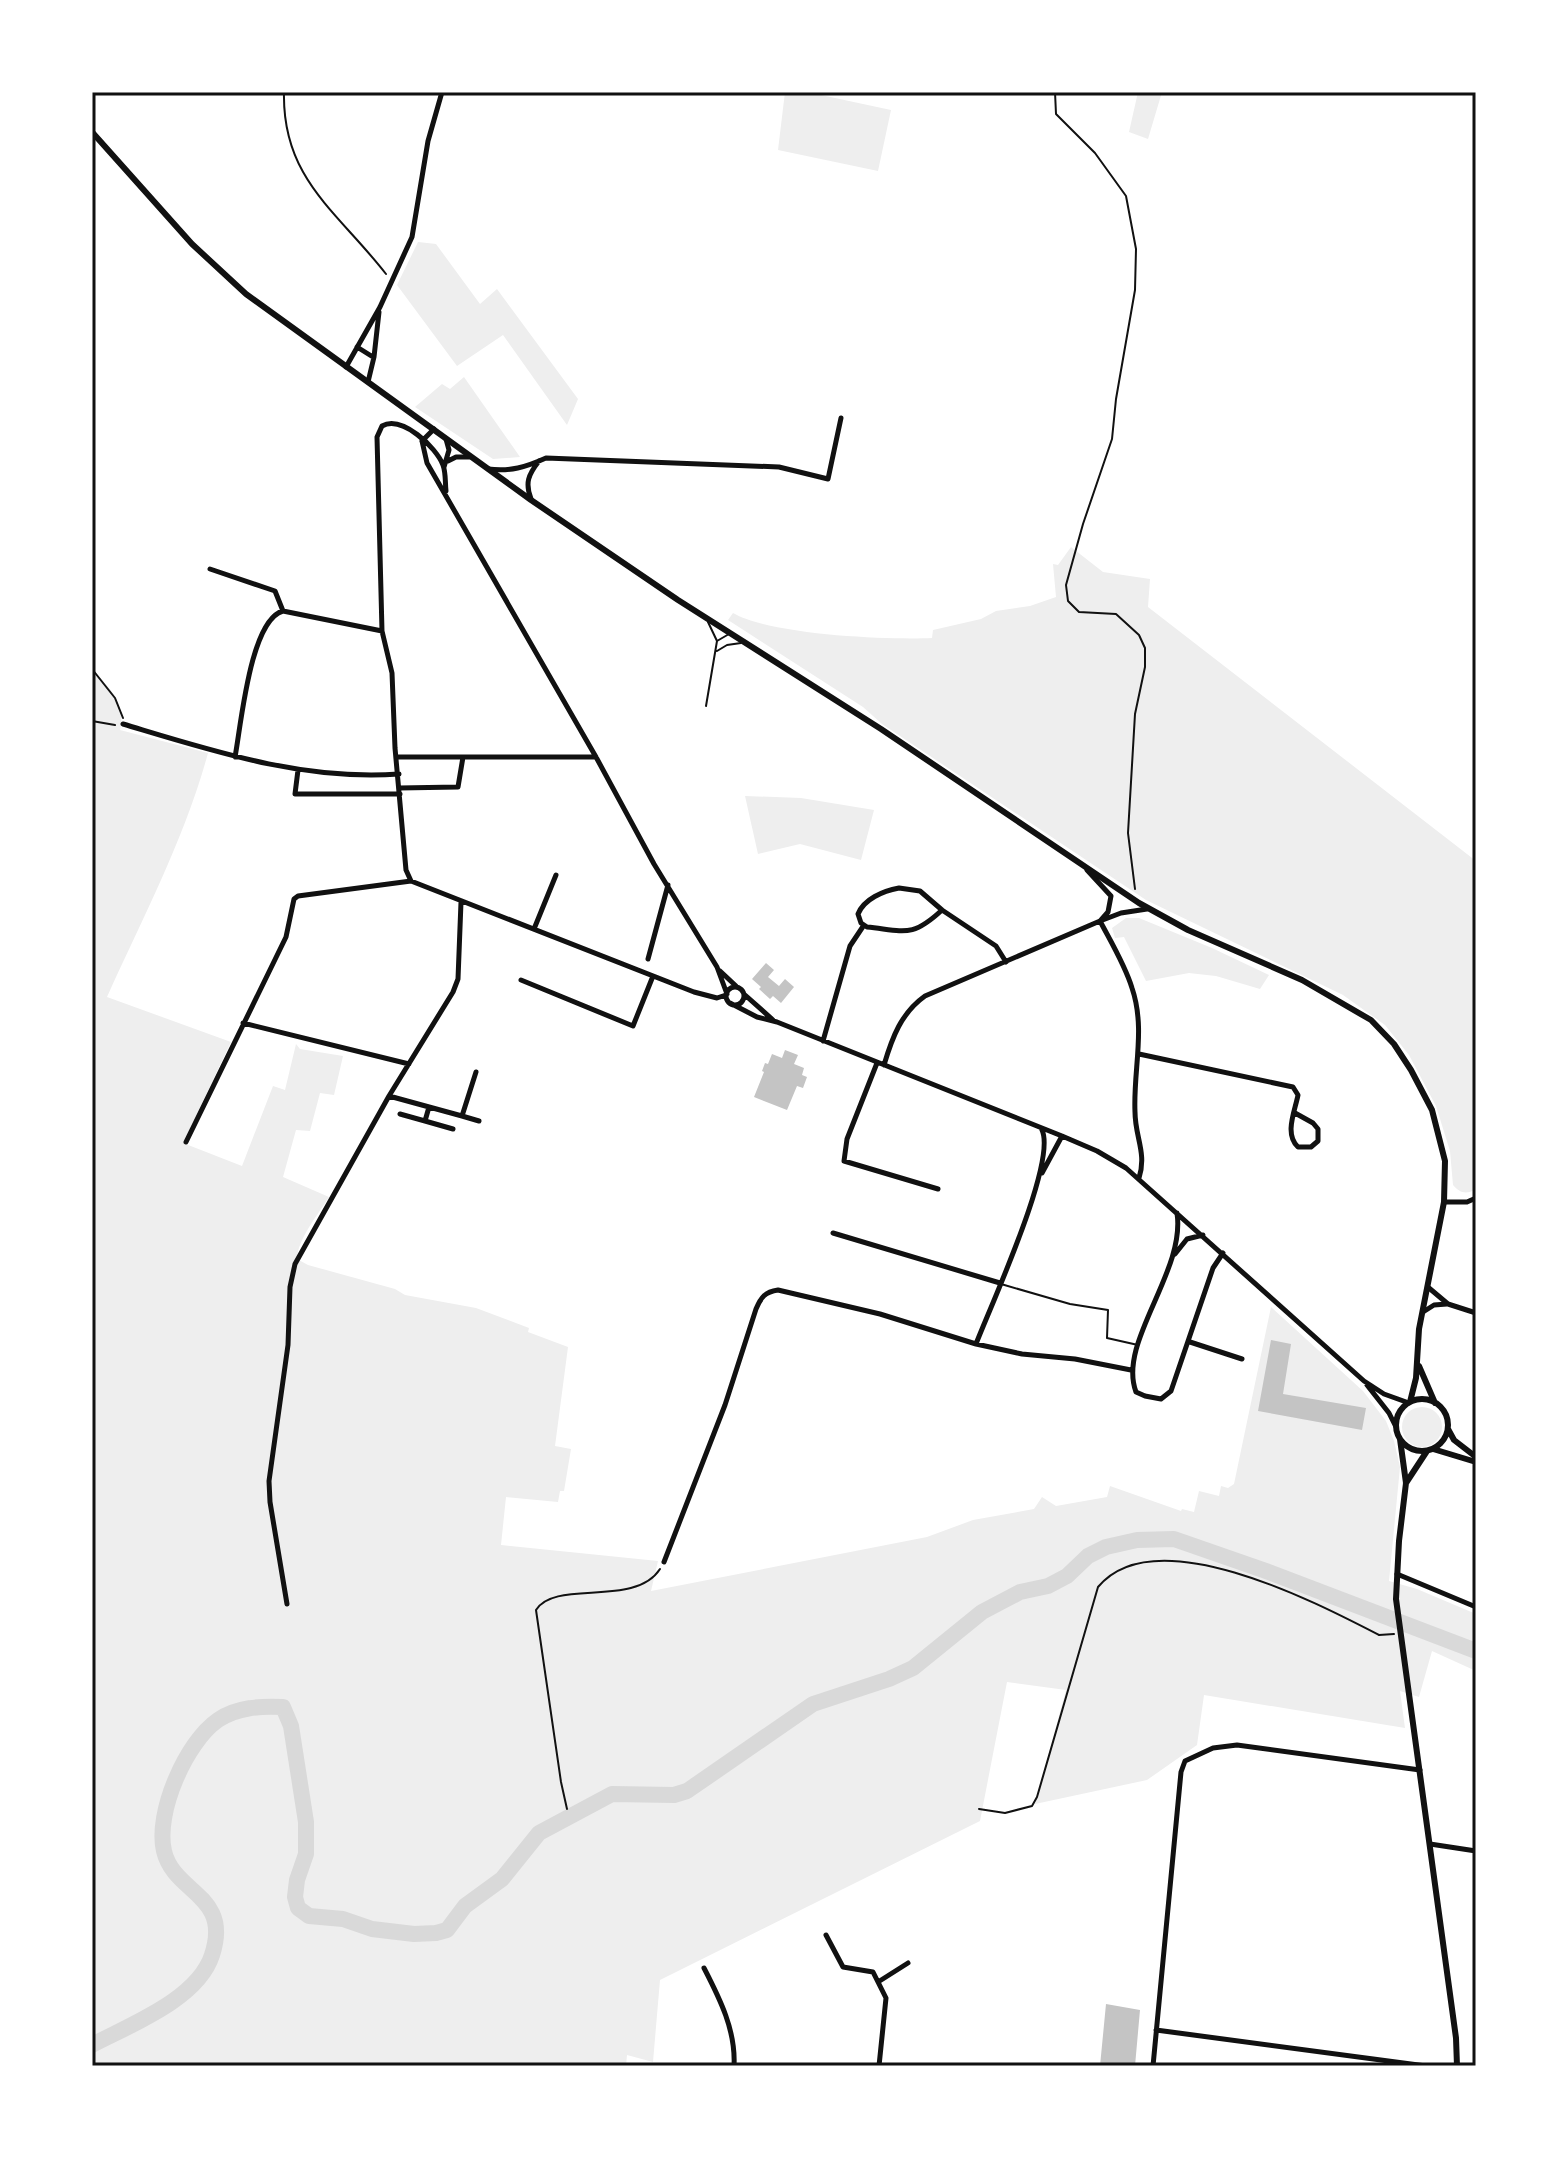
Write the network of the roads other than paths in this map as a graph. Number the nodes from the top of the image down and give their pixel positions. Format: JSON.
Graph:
{"nodes":[{"id":1,"x":442,"y":92,"type":"edge"},
{"id":2,"x":92,"y":132,"type":"edge"},
{"id":3,"x":380,"y":307,"type":"junction"},
{"id":4,"x":357,"y":347,"type":"junction"},
{"id":5,"x":374,"y":357,"type":"junction"},
{"id":6,"x":346,"y":367,"type":"junction"},
{"id":7,"x":368,"y":382,"type":"junction"},
{"id":8,"x":841,"y":418,"type":"dead end"},
{"id":9,"x":434,"y":429,"type":"junction"},
{"id":10,"x":446,"y":438,"type":"junction"},
{"id":11,"x":422,"y":441,"type":"junction"},
{"id":12,"x":471,"y":457,"type":"junction"},
{"id":13,"x":539,"y":461,"type":"junction"},
{"id":14,"x":446,"y":465,"type":"junction"},
{"id":15,"x":488,"y":469,"type":"junction"},
{"id":16,"x":434,"y":473,"type":"junction"},
{"id":17,"x":446,"y":492,"type":"junction"},
{"id":18,"x":531,"y":500,"type":"junction"},
{"id":19,"x":210,"y":569,"type":"dead end"},
{"id":20,"x":283,"y":611,"type":"junction"},
{"id":21,"x":706,"y":618,"type":"junction"},
{"id":22,"x":382,"y":631,"type":"junction"},
{"id":23,"x":730,"y":633,"type":"junction"},
{"id":24,"x":717,"y":641,"type":"junction"},
{"id":25,"x":745,"y":643,"type":"junction"},
{"id":26,"x":727,"y":645,"type":"junction"},
{"id":27,"x":716,"y":651,"type":"junction"},
{"id":28,"x":706,"y":706,"type":"dead end"},
{"id":29,"x":123,"y":724,"type":"road end"},
{"id":30,"x":235,"y":757,"type":"junction"},
{"id":31,"x":397,"y":757,"type":"junction"},
{"id":32,"x":463,"y":757,"type":"junction"},
{"id":33,"x":596,"y":757,"type":"junction"},
{"id":34,"x":298,"y":770,"type":"junction"},
{"id":35,"x":399,"y":774,"type":"junction"},
{"id":36,"x":400,"y":791,"type":"junction"},
{"id":37,"x":1086,"y":870,"type":"junction"},
{"id":38,"x":556,"y":875,"type":"dead end"},
{"id":39,"x":411,"y":881,"type":"junction"},
{"id":40,"x":669,"y":884,"type":"junction"},
{"id":41,"x":461,"y":902,"type":"junction"},
{"id":42,"x":1148,"y":908,"type":"junction"},
{"id":43,"x":942,"y":910,"type":"junction"},
{"id":44,"x":1100,"y":921,"type":"junction"},
{"id":45,"x":864,"y":925,"type":"junction"},
{"id":46,"x":534,"y":929,"type":"junction"},
{"id":47,"x":648,"y":959,"type":"dead end"},
{"id":48,"x":1006,"y":962,"type":"junction"},
{"id":49,"x":717,"y":967,"type":"junction"},
{"id":50,"x":653,"y":976,"type":"junction"},
{"id":51,"x":521,"y":980,"type":"dead end"},
{"id":52,"x":740,"y":990,"type":"junction"},
{"id":53,"x":727,"y":994,"type":"junction"},
{"id":54,"x":730,"y":1003,"type":"junction"},
{"id":55,"x":777,"y":1022,"type":"junction"},
{"id":56,"x":243,"y":1023,"type":"junction"},
{"id":57,"x":823,"y":1041,"type":"junction"},
{"id":58,"x":1139,"y":1054,"type":"junction"},
{"id":59,"x":410,"y":1064,"type":"junction"},
{"id":60,"x":881,"y":1064,"type":"junction"},
{"id":61,"x":476,"y":1072,"type":"dead end"},
{"id":62,"x":389,"y":1096,"type":"junction"},
{"id":63,"x":429,"y":1107,"type":"junction"},
{"id":64,"x":1295,"y":1113,"type":"junction"},
{"id":65,"x":400,"y":1114,"type":"dead end"},
{"id":66,"x":462,"y":1116,"type":"junction"},
{"id":67,"x":425,"y":1121,"type":"junction"},
{"id":68,"x":479,"y":1121,"type":"dead end"},
{"id":69,"x":1041,"y":1128,"type":"junction"},
{"id":70,"x":453,"y":1129,"type":"dead end"},
{"id":71,"x":1062,"y":1136,"type":"junction"},
{"id":72,"x":186,"y":1142,"type":"dead end"},
{"id":73,"x":1041,"y":1174,"type":"junction"},
{"id":74,"x":1139,"y":1178,"type":"junction"},
{"id":75,"x":938,"y":1189,"type":"dead end"},
{"id":76,"x":1476,"y":1198,"type":"edge"},
{"id":77,"x":1444,"y":1202,"type":"junction"},
{"id":78,"x":1177,"y":1212,"type":"junction"},
{"id":79,"x":833,"y":1233,"type":"dead end"},
{"id":80,"x":1203,"y":1235,"type":"junction"},
{"id":81,"x":1223,"y":1253,"type":"junction"},
{"id":82,"x":1174,"y":1255,"type":"junction"},
{"id":83,"x":1000,"y":1283,"type":"junction"},
{"id":84,"x":1429,"y":1288,"type":"junction"},
{"id":85,"x":1448,"y":1304,"type":"junction"},
{"id":86,"x":1423,"y":1312,"type":"junction"},
{"id":87,"x":1476,"y":1313,"type":"edge"},
{"id":88,"x":1190,"y":1342,"type":"junction"},
{"id":89,"x":976,"y":1344,"type":"junction"},
{"id":90,"x":1139,"y":1345,"type":"junction"},
{"id":91,"x":1242,"y":1359,"type":"dead end"},
{"id":92,"x":1418,"y":1359,"type":"junction"},
{"id":93,"x":1131,"y":1370,"type":"junction"},
{"id":94,"x":1364,"y":1381,"type":"junction"},
{"id":95,"x":1410,"y":1402,"type":"junction"},
{"id":96,"x":1435,"y":1403,"type":"junction"},
{"id":97,"x":1396,"y":1427,"type":"junction"},
{"id":98,"x":1448,"y":1429,"type":"junction"},
{"id":99,"x":1400,"y":1439,"type":"junction"},
{"id":100,"x":1430,"y":1450,"type":"junction"},
{"id":101,"x":1476,"y":1459,"type":"edge"},
{"id":102,"x":1406,"y":1483,"type":"junction"},
{"id":103,"x":664,"y":1562,"type":"road end"},
{"id":104,"x":1397,"y":1574,"type":"junction"},
{"id":105,"x":287,"y":1604,"type":"dead end"},
{"id":106,"x":1476,"y":1607,"type":"edge"},
{"id":107,"x":1420,"y":1770,"type":"junction"},
{"id":108,"x":1429,"y":1844,"type":"junction"},
{"id":109,"x":1476,"y":1851,"type":"edge"},
{"id":110,"x":826,"y":1935,"type":"dead end"},
{"id":111,"x":908,"y":1963,"type":"dead end"},
{"id":112,"x":704,"y":1968,"type":"dead end"},
{"id":113,"x":878,"y":1982,"type":"junction"},
{"id":114,"x":1156,"y":2030,"type":"junction"},
{"id":115,"x":641,"y":2066,"type":"edge"},
{"id":116,"x":654,"y":2066,"type":"edge"},
{"id":117,"x":734,"y":2066,"type":"edge"},
{"id":118,"x":879,"y":2066,"type":"edge"},
{"id":119,"x":1153,"y":2066,"type":"edge"},
{"id":120,"x":1426,"y":2066,"type":"edge"},
{"id":121,"x":1460,"y":2066,"type":"edge"}],
"edges":[{"from":1,"to":3,"type":"street"},
{"from":2,"to":6,"type":"street"},
{"from":3,"to":4,"type":"street"},
{"from":3,"to":5,"type":"street"},
{"from":4,"to":5,"type":"street"},
{"from":4,"to":6,"type":"street"},
{"from":5,"to":7,"type":"street"},
{"from":6,"to":7,"type":"street"},
{"from":7,"to":9,"type":"street"},
{"from":8,"to":13,"type":"street"},
{"from":9,"to":10,"type":"street"},
{"from":9,"to":11,"type":"street"},
{"from":10,"to":12,"type":"street"},
{"from":10,"to":14,"type":"street"},
{"from":11,"to":14,"type":"street"},
{"from":11,"to":16,"type":"street"},
{"from":11,"to":22,"type":"street"},
{"from":12,"to":14,"type":"street"},
{"from":12,"to":15,"type":"street"},
{"from":13,"to":15,"type":"street"},
{"from":13,"to":18,"type":"street"},
{"from":14,"to":16,"type":"street"},
{"from":14,"to":17,"type":"street"},
{"from":15,"to":18,"type":"street"},
{"from":16,"to":17,"type":"street"},
{"from":17,"to":33,"type":"street"},
{"from":18,"to":21,"type":"street"},
{"from":19,"to":20,"type":"street"},
{"from":20,"to":22,"type":"street"},
{"from":20,"to":30,"type":"street"},
{"from":21,"to":23,"type":"street"},
{"from":21,"to":24,"type":"lane"},
{"from":22,"to":31,"type":"street"},
{"from":23,"to":24,"type":"lane"},
{"from":23,"to":25,"type":"street"},
{"from":23,"to":26,"type":"lane"},
{"from":24,"to":27,"type":"lane"},
{"from":25,"to":26,"type":"lane"},
{"from":25,"to":37,"type":"street"},
{"from":26,"to":27,"type":"lane"},
{"from":27,"to":28,"type":"lane"},
{"from":29,"to":30,"type":"street"},
{"from":30,"to":34,"type":"street"},
{"from":31,"to":32,"type":"street"},
{"from":31,"to":35,"type":"street"},
{"from":32,"to":33,"type":"street"},
{"from":32,"to":36,"type":"street"},
{"from":33,"to":40,"type":"street"},
{"from":34,"to":35,"type":"street"},
{"from":34,"to":36,"type":"street"},
{"from":35,"to":36,"type":"street"},
{"from":36,"to":39,"type":"street"},
{"from":37,"to":42,"type":"street"},
{"from":37,"to":44,"type":"street"},
{"from":38,"to":46,"type":"street"},
{"from":39,"to":41,"type":"street"},
{"from":39,"to":56,"type":"street"},
{"from":40,"to":47,"type":"street"},
{"from":40,"to":49,"type":"street"},
{"from":41,"to":46,"type":"street"},
{"from":41,"to":59,"type":"street"},
{"from":42,"to":44,"type":"street"},
{"from":42,"to":77,"type":"street"},
{"from":43,"to":45,"type":"street"},
{"from":43,"to":45,"type":"street"},
{"from":43,"to":48,"type":"street"},
{"from":44,"to":48,"type":"street"},
{"from":44,"to":58,"type":"street"},
{"from":45,"to":57,"type":"street"},
{"from":46,"to":50,"type":"street"},
{"from":48,"to":60,"type":"street"},
{"from":49,"to":52,"type":"street"},
{"from":49,"to":53,"type":"street"},
{"from":50,"to":51,"type":"street"},
{"from":50,"to":53,"type":"street"},
{"from":52,"to":53,"type":"street"},
{"from":52,"to":54,"type":"street"},
{"from":52,"to":55,"type":"street"},
{"from":53,"to":54,"type":"street"},
{"from":54,"to":55,"type":"street"},
{"from":55,"to":57,"type":"street"},
{"from":56,"to":59,"type":"street"},
{"from":56,"to":72,"type":"street"},
{"from":57,"to":60,"type":"street"},
{"from":58,"to":64,"type":"street"},
{"from":58,"to":74,"type":"street"},
{"from":59,"to":62,"type":"street"},
{"from":60,"to":69,"type":"street"},
{"from":60,"to":75,"type":"street"},
{"from":61,"to":66,"type":"street"},
{"from":62,"to":63,"type":"street"},
{"from":62,"to":105,"type":"street"},
{"from":63,"to":66,"type":"street"},
{"from":63,"to":67,"type":"street"},
{"from":64,"to":64,"type":"street"},
{"from":65,"to":67,"type":"street"},
{"from":66,"to":68,"type":"street"},
{"from":67,"to":70,"type":"street"},
{"from":69,"to":71,"type":"street"},
{"from":69,"to":73,"type":"street"},
{"from":71,"to":73,"type":"street"},
{"from":71,"to":74,"type":"street"},
{"from":73,"to":83,"type":"street"},
{"from":74,"to":78,"type":"street"},
{"from":76,"to":77,"type":"street"},
{"from":77,"to":84,"type":"street"},
{"from":78,"to":80,"type":"street"},
{"from":78,"to":82,"type":"street"},
{"from":79,"to":83,"type":"street"},
{"from":80,"to":81,"type":"street"},
{"from":80,"to":82,"type":"street"},
{"from":81,"to":88,"type":"street"},
{"from":81,"to":94,"type":"street"},
{"from":82,"to":90,"type":"street"},
{"from":83,"to":89,"type":"street"},
{"from":83,"to":90,"type":"lane"},
{"from":84,"to":85,"type":"street"},
{"from":84,"to":86,"type":"street"},
{"from":85,"to":86,"type":"street"},
{"from":85,"to":87,"type":"street"},
{"from":86,"to":92,"type":"street"},
{"from":88,"to":91,"type":"street"},
{"from":88,"to":93,"type":"street"},
{"from":89,"to":93,"type":"street"},
{"from":89,"to":103,"type":"street"},
{"from":90,"to":93,"type":"street"},
{"from":92,"to":95,"type":"street"},
{"from":92,"to":96,"type":"street"},
{"from":94,"to":95,"type":"street"},
{"from":94,"to":97,"type":"street"},
{"from":95,"to":96,"type":"street"},
{"from":95,"to":97,"type":"street"},
{"from":96,"to":98,"type":"street"},
{"from":97,"to":99,"type":"street"},
{"from":98,"to":100,"type":"street"},
{"from":98,"to":101,"type":"street"},
{"from":99,"to":100,"type":"street"},
{"from":99,"to":102,"type":"street"},
{"from":100,"to":101,"type":"street"},
{"from":100,"to":102,"type":"street"},
{"from":102,"to":104,"type":"street"},
{"from":104,"to":106,"type":"street"},
{"from":104,"to":107,"type":"street"},
{"from":107,"to":108,"type":"street"},
{"from":107,"to":114,"type":"street"},
{"from":108,"to":109,"type":"street"},
{"from":108,"to":121,"type":"street"},
{"from":110,"to":113,"type":"street"},
{"from":111,"to":113,"type":"street"},
{"from":112,"to":117,"type":"street"},
{"from":113,"to":118,"type":"street"},
{"from":114,"to":119,"type":"street"},
{"from":114,"to":120,"type":"street"},
{"from":115,"to":116,"type":"street"}]}
